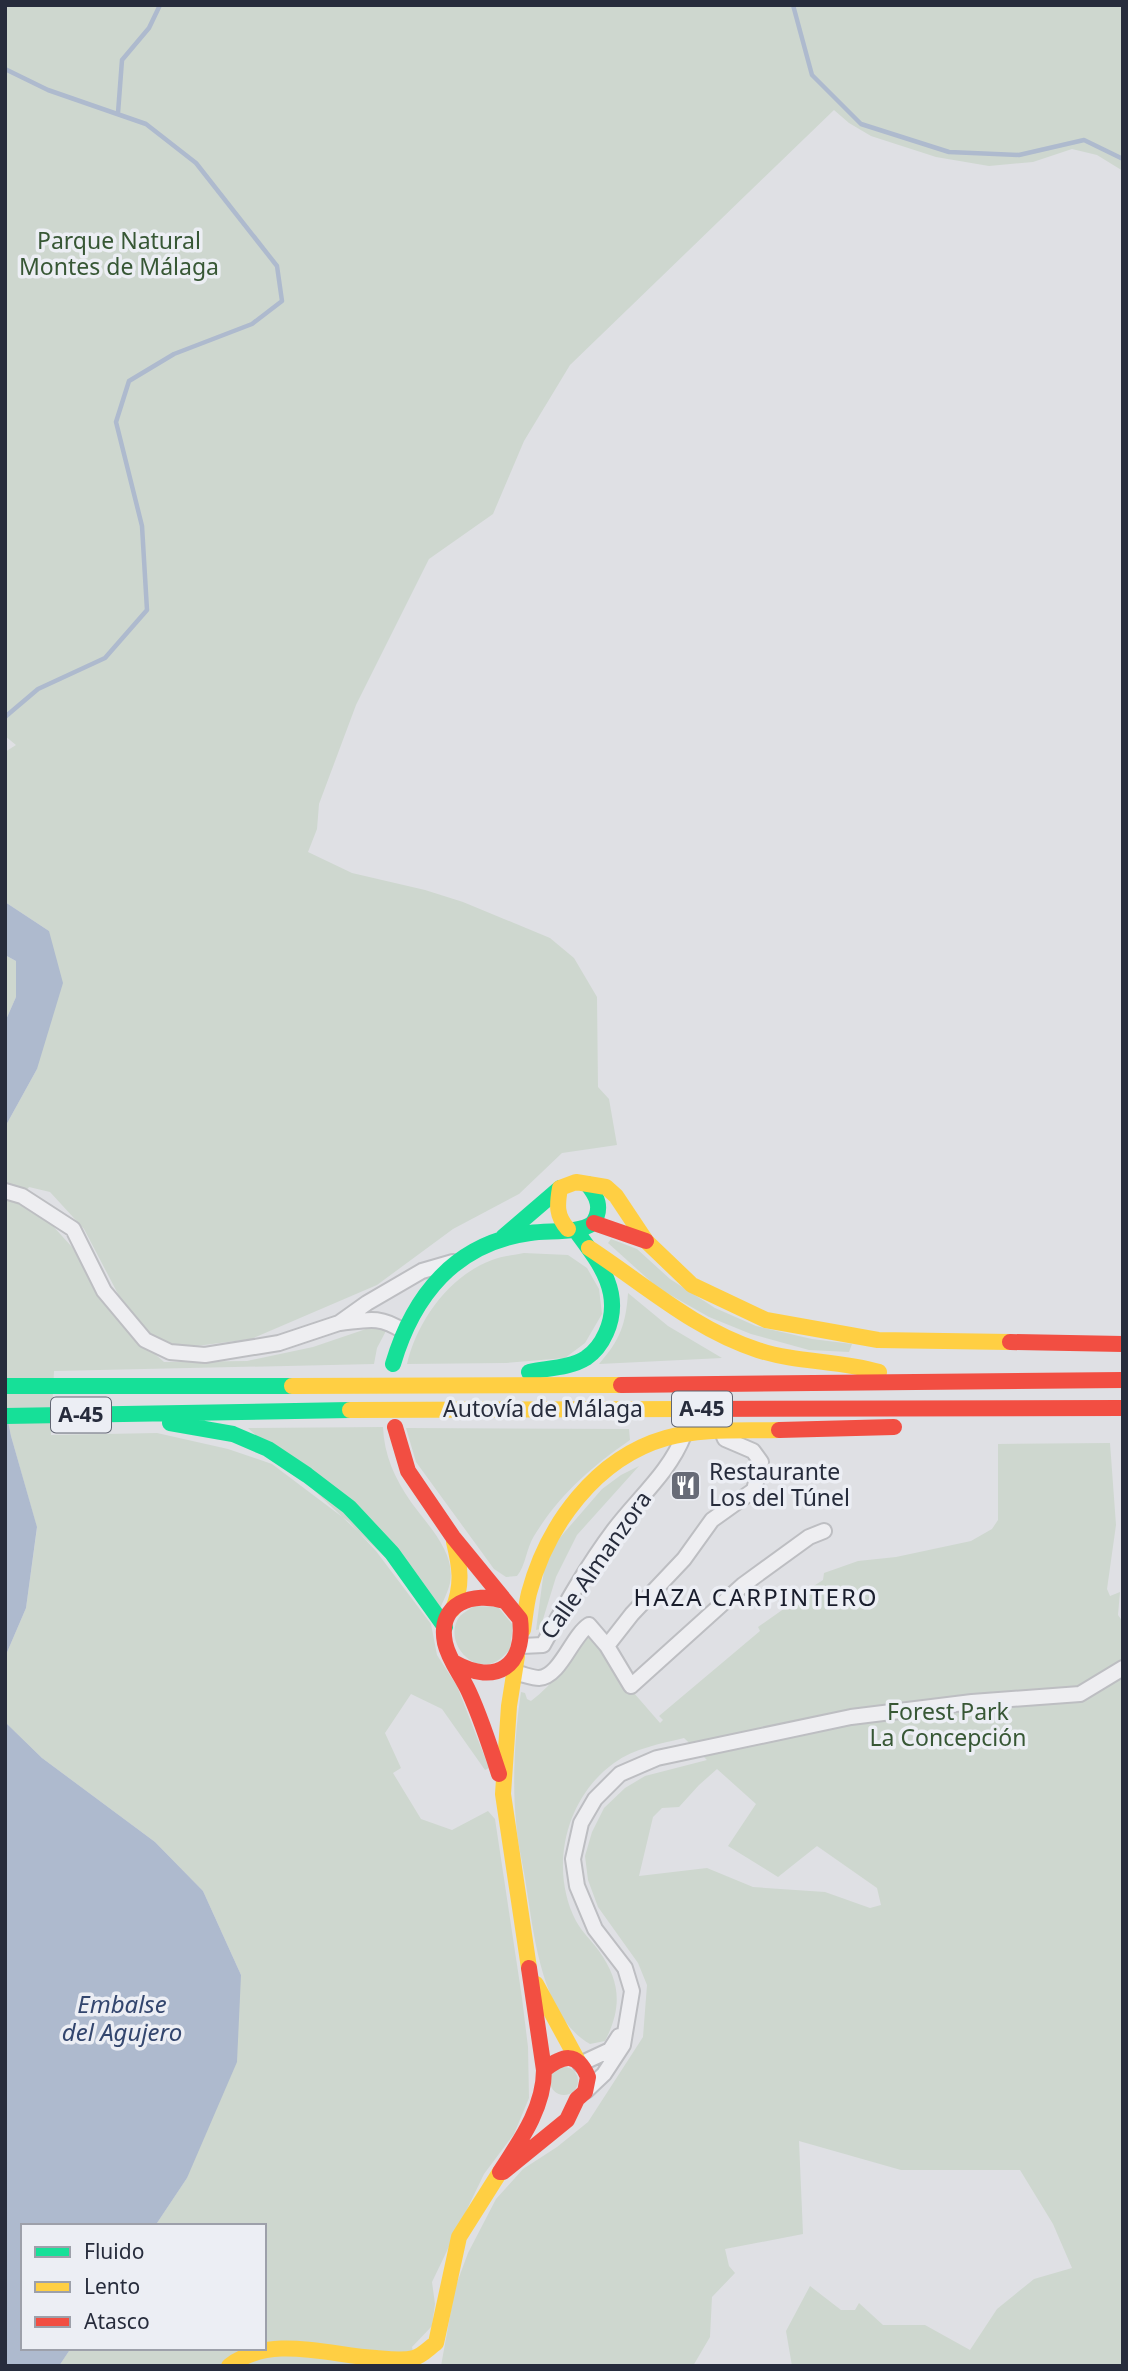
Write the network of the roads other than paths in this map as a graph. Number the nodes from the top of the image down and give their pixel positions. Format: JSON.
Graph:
{"nodes":[{"id":1,"x":587,"y":1184,"type":"junction"},
{"id":2,"x":560,"y":1188,"type":"junction"},
{"id":3,"x":5,"y":1191,"type":"edge"},
{"id":4,"x":594,"y":1223,"type":"junction"},
{"id":5,"x":572,"y":1230,"type":"junction"},
{"id":6,"x":498,"y":1241,"type":"junction"},
{"id":7,"x":646,"y":1241,"type":"junction"},
{"id":8,"x":589,"y":1248,"type":"junction"},
{"id":9,"x":461,"y":1259,"type":"junction"},
{"id":10,"x":339,"y":1323,"type":"junction"},
{"id":11,"x":403,"y":1331,"type":"junction"},
{"id":12,"x":1123,"y":1344,"type":"edge"},
{"id":13,"x":393,"y":1364,"type":"dead end"},
{"id":14,"x":904,"y":1380,"type":"junction"},
{"id":15,"x":1123,"y":1380,"type":"edge"},
{"id":16,"x":5,"y":1386,"type":"edge"},
{"id":17,"x":476,"y":1386,"type":"junction"},
{"id":18,"x":1123,"y":1408,"type":"edge"},
{"id":19,"x":5,"y":1416,"type":"edge"},
{"id":20,"x":151,"y":1416,"type":"junction"},
{"id":21,"x":395,"y":1427,"type":"dead end"},
{"id":22,"x":911,"y":1427,"type":"dead end"},
{"id":23,"x":721,"y":1431,"type":"junction"},
{"id":24,"x":684,"y":1435,"type":"junction"},
{"id":25,"x":824,"y":1531,"type":"dead end"},
{"id":26,"x":453,"y":1537,"type":"junction"},
{"id":27,"x":505,"y":1601,"type":"junction"},
{"id":28,"x":453,"y":1609,"type":"junction"},
{"id":29,"x":445,"y":1627,"type":"junction"},
{"id":30,"x":521,"y":1644,"type":"junction"},
{"id":31,"x":607,"y":1646,"type":"junction"},
{"id":32,"x":455,"y":1663,"type":"junction"},
{"id":33,"x":1123,"y":1668,"type":"edge"},
{"id":34,"x":516,"y":1673,"type":"junction"},
{"id":35,"x":503,"y":1788,"type":"junction"},
{"id":36,"x":530,"y":1973,"type":"junction"},
{"id":37,"x":629,"y":2020,"type":"junction"},
{"id":38,"x":579,"y":2062,"type":"junction"},
{"id":39,"x":544,"y":2070,"type":"junction"},
{"id":40,"x":544,"y":2088,"type":"junction"},
{"id":41,"x":581,"y":2096,"type":"junction"},
{"id":42,"x":503,"y":2172,"type":"junction"},
{"id":43,"x":265,"y":2350,"type":"edge"},
{"id":44,"x":266,"y":2350,"type":"edge"},
{"id":45,"x":229,"y":2366,"type":"edge"}],
"edges":[{"from":1,"to":2,"type":"main road"},
{"from":1,"to":4,"type":"main road"},
{"from":1,"to":7,"type":"main road"},
{"from":2,"to":5,"type":"main road"},
{"from":2,"to":6,"type":"main road"},
{"from":3,"to":10,"type":"street"},
{"from":4,"to":5,"type":"main road"},
{"from":4,"to":7,"type":"main road"},
{"from":5,"to":6,"type":"main road"},
{"from":5,"to":8,"type":"main road"},
{"from":6,"to":9,"type":"main road"},
{"from":7,"to":12,"type":"main road"},
{"from":8,"to":14,"type":"main road"},
{"from":8,"to":17,"type":"main road"},
{"from":9,"to":10,"type":"street"},
{"from":9,"to":11,"type":"main road"},
{"from":10,"to":11,"type":"street"},
{"from":11,"to":13,"type":"main road"},
{"from":14,"to":15,"type":"main road","name":"Autovía de Málaga","number":"A-45"},
{"from":14,"to":17,"type":"main road","name":"Autovía de Málaga","number":"A-45"},
{"from":16,"to":17,"type":"main road","name":"Autovía de Málaga","number":"A-45"},
{"from":18,"to":20,"type":"main road","name":"Autovía de Málaga","number":"A-45"},
{"from":19,"to":20,"type":"main road","name":"Autovía de Málaga","number":"A-45"},
{"from":20,"to":29,"type":"main road"},
{"from":21,"to":26,"type":"main road"},
{"from":22,"to":23,"type":"main road"},
{"from":23,"to":24,"type":"main road"},
{"from":23,"to":31,"type":"street"},
{"from":24,"to":30,"type":"street","name":"Calle Almanzora"},
{"from":24,"to":30,"type":"main road"},
{"from":25,"to":31,"type":"street"},
{"from":26,"to":27,"type":"main road"},
{"from":26,"to":28,"type":"main road"},
{"from":27,"to":28,"type":"main road"},
{"from":27,"to":30,"type":"main road"},
{"from":28,"to":29,"type":"main road"},
{"from":29,"to":32,"type":"main road"},
{"from":30,"to":32,"type":"main road"},
{"from":30,"to":34,"type":"main road"},
{"from":31,"to":34,"type":"street"},
{"from":32,"to":35,"type":"main road"},
{"from":33,"to":37,"type":"street"},
{"from":34,"to":35,"type":"main road"},
{"from":35,"to":36,"type":"main road"},
{"from":36,"to":38,"type":"main road"},
{"from":36,"to":39,"type":"main road"},
{"from":37,"to":38,"type":"street"},
{"from":37,"to":41,"type":"street"},
{"from":38,"to":39,"type":"main road"},
{"from":38,"to":41,"type":"main road"},
{"from":39,"to":40,"type":"main road"},
{"from":40,"to":41,"type":"main road"},
{"from":40,"to":42,"type":"main road"},
{"from":41,"to":42,"type":"main road"},
{"from":42,"to":44,"type":"main road"},
{"from":43,"to":45,"type":"main road"}]}
